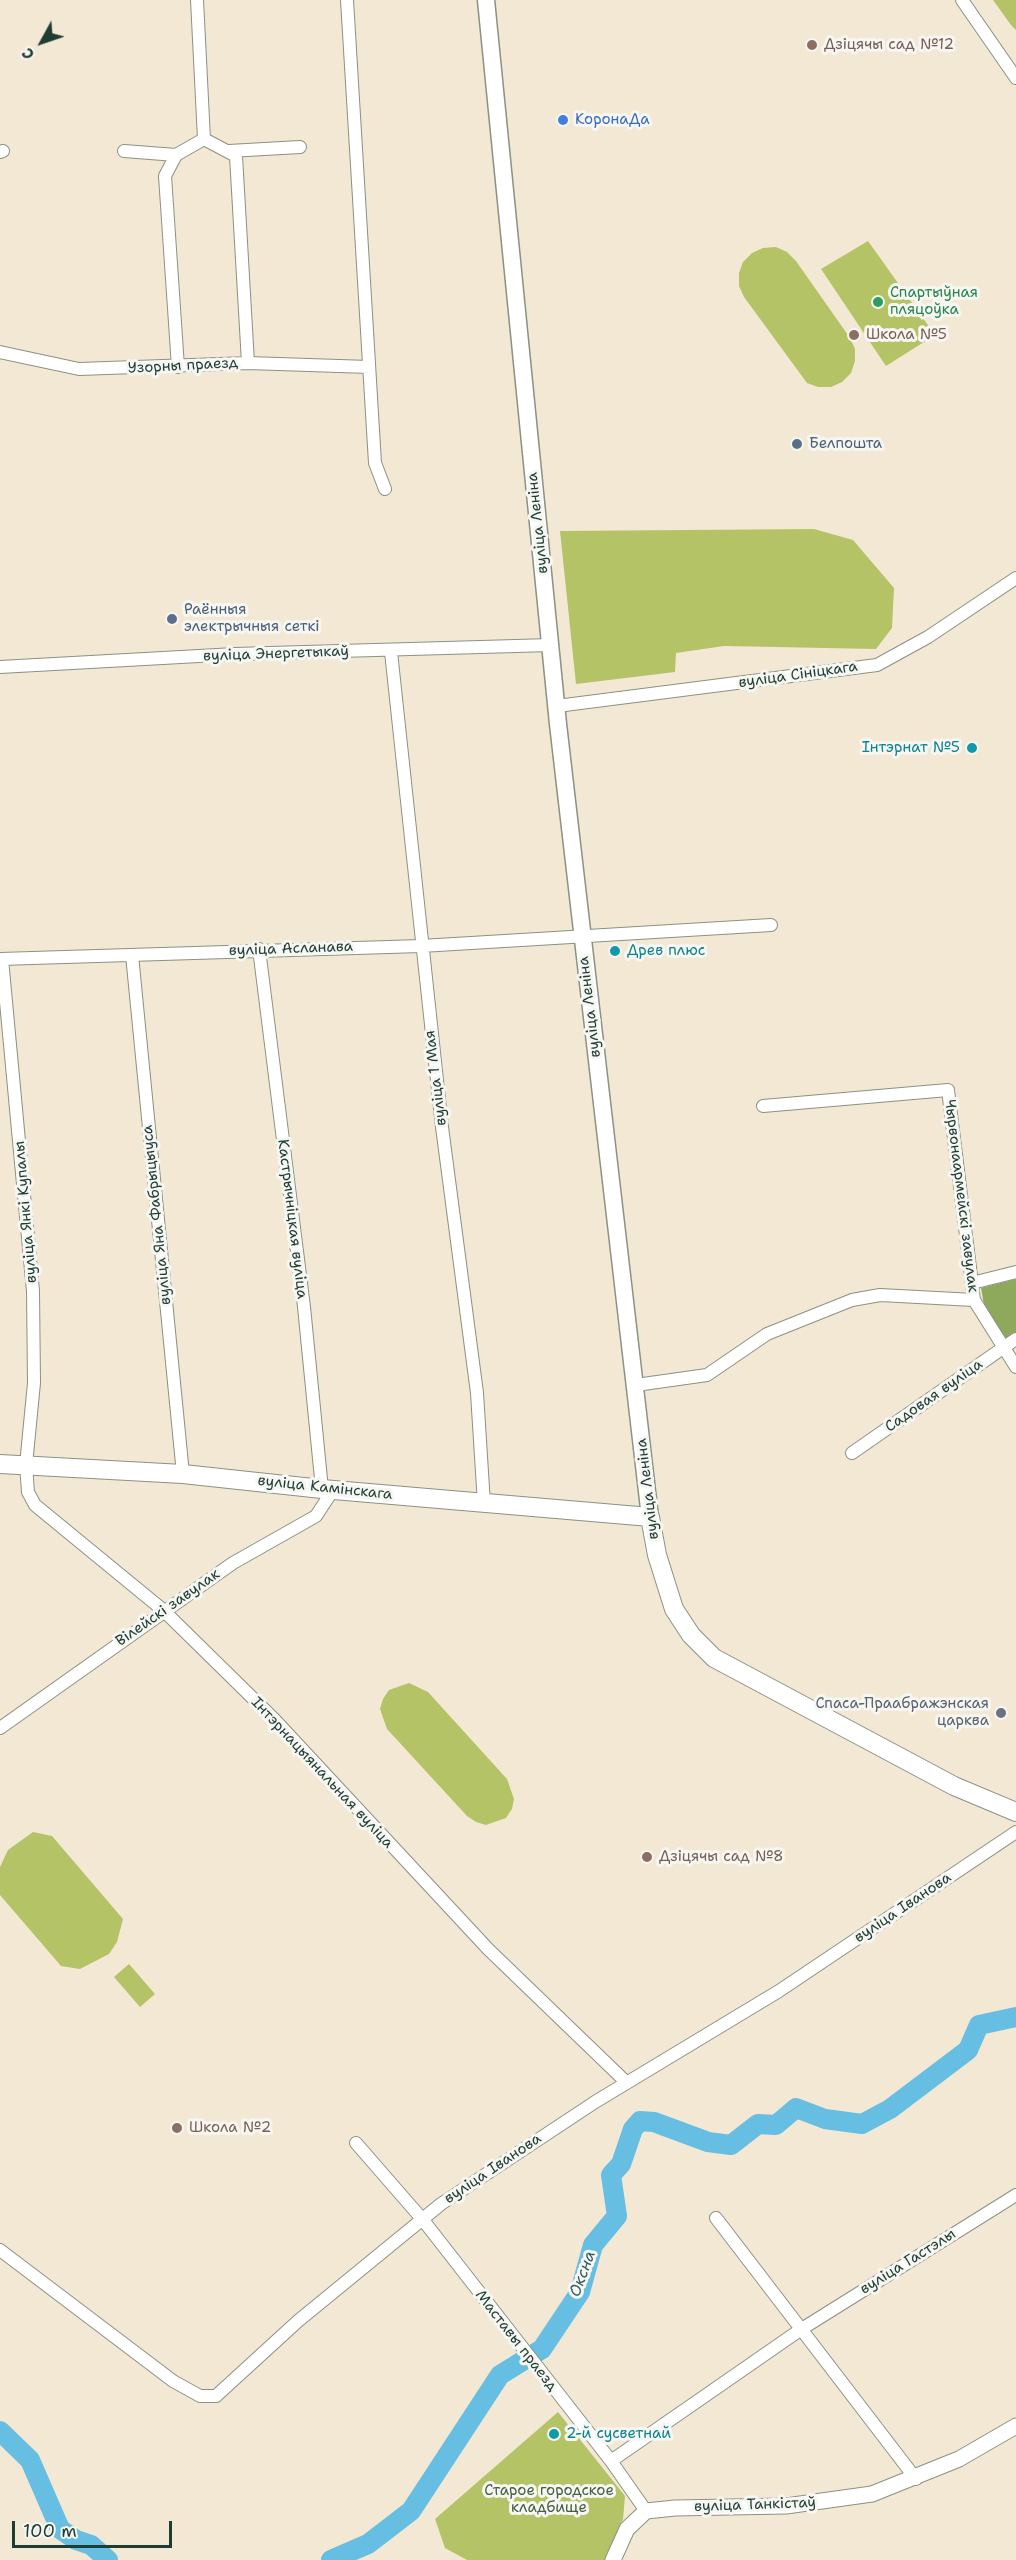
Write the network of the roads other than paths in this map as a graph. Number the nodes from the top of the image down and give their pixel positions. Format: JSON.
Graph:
{"nodes":[{"id":1,"x":197,"y":0,"type":"edge"},
{"id":2,"x":347,"y":0,"type":"edge"},
{"id":3,"x":486,"y":0,"type":"edge"},
{"id":4,"x":962,"y":0,"type":"edge"},
{"id":5,"x":1016,"y":78,"type":"edge"},
{"id":6,"x":204,"y":139,"type":"junction"},
{"id":7,"x":300,"y":147,"type":"dead end"},
{"id":8,"x":124,"y":151,"type":"dead end"},
{"id":9,"x":228,"y":151,"type":"junction"},
{"id":10,"x":176,"y":155,"type":"junction"},
{"id":11,"x":0,"y":352,"type":"edge"},
{"id":12,"x":248,"y":363,"type":"junction"},
{"id":13,"x":178,"y":367,"type":"junction"},
{"id":14,"x":369,"y":367,"type":"junction"},
{"id":15,"x":385,"y":489,"type":"dead end"},
{"id":16,"x":1016,"y":578,"type":"edge"},
{"id":17,"x":551,"y":645,"type":"junction"},
{"id":18,"x":391,"y":651,"type":"junction"},
{"id":19,"x":0,"y":667,"type":"edge"},
{"id":20,"x":557,"y":706,"type":"junction"},
{"id":21,"x":771,"y":924,"type":"dead end"},
{"id":22,"x":581,"y":934,"type":"junction"},
{"id":23,"x":421,"y":946,"type":"junction"},
{"id":24,"x":259,"y":949,"type":"junction"},
{"id":25,"x":132,"y":955,"type":"junction"},
{"id":26,"x":1,"y":959,"type":"edge"},
{"id":27,"x":763,"y":1106,"type":"dead end"},
{"id":28,"x":1016,"y":1272,"type":"edge"},
{"id":29,"x":972,"y":1283,"type":"junction"},
{"id":30,"x":974,"y":1300,"type":"junction"},
{"id":31,"x":1016,"y":1339,"type":"edge"},
{"id":32,"x":1003,"y":1348,"type":"junction"},
{"id":33,"x":1016,"y":1366,"type":"edge"},
{"id":34,"x":636,"y":1385,"type":"junction"},
{"id":35,"x":852,"y":1453,"type":"dead end"},
{"id":36,"x":0,"y":1464,"type":"edge"},
{"id":37,"x":26,"y":1465,"type":"junction"},
{"id":38,"x":183,"y":1474,"type":"junction"},
{"id":39,"x":328,"y":1490,"type":"junction"},
{"id":40,"x":484,"y":1504,"type":"junction"},
{"id":41,"x":650,"y":1517,"type":"junction"},
{"id":42,"x":163,"y":1610,"type":"junction"},
{"id":43,"x":0,"y":1728,"type":"edge"},
{"id":44,"x":1016,"y":1812,"type":"edge"},
{"id":45,"x":1016,"y":1832,"type":"edge"},
{"id":46,"x":627,"y":2083,"type":"junction"},
{"id":47,"x":356,"y":2143,"type":"dead end"},
{"id":48,"x":1016,"y":2195,"type":"edge"},
{"id":49,"x":716,"y":2218,"type":"dead end"},
{"id":50,"x":423,"y":2220,"type":"junction"},
{"id":51,"x":0,"y":2250,"type":"edge"},
{"id":52,"x":800,"y":2330,"type":"junction"},
{"id":53,"x":1016,"y":2426,"type":"edge"},
{"id":54,"x":611,"y":2461,"type":"junction"},
{"id":55,"x":916,"y":2479,"type":"junction"},
{"id":56,"x":646,"y":2511,"type":"junction"},
{"id":57,"x":613,"y":2560,"type":"edge"}],
"edges":[{"from":1,"to":6,"type":"street"},
{"from":2,"to":14,"type":"street"},
{"from":3,"to":17,"type":"main road","name":"вуліца Леніна"},
{"from":4,"to":5,"type":"street"},
{"from":6,"to":9,"type":"street"},
{"from":6,"to":10,"type":"street"},
{"from":7,"to":9,"type":"street"},
{"from":8,"to":10,"type":"street"},
{"from":9,"to":12,"type":"street"},
{"from":10,"to":13,"type":"street"},
{"from":11,"to":13,"type":"street","name":"Узорны праезд"},
{"from":12,"to":13,"type":"street","name":"Узорны праезд"},
{"from":12,"to":14,"type":"street","name":"Узорны праезд"},
{"from":14,"to":15,"type":"street"},
{"from":16,"to":20,"type":"street","name":"вуліца Сініцкага"},
{"from":17,"to":18,"type":"street","name":"вуліца Энергетыкаў"},
{"from":17,"to":20,"type":"main road","name":"вуліца Леніна"},
{"from":18,"to":19,"type":"street","name":"вуліца Энергетыкаў"},
{"from":18,"to":23,"type":"street","name":"вуліца 1 Мая"},
{"from":20,"to":22,"type":"main road","name":"вуліца Леніна"},
{"from":21,"to":22,"type":"street","name":"вуліца Асланава"},
{"from":22,"to":23,"type":"street","name":"вуліца Асланава"},
{"from":22,"to":34,"type":"main road","name":"вуліца Леніна"},
{"from":23,"to":24,"type":"street","name":"вуліца Асланава"},
{"from":23,"to":40,"type":"street","name":"вуліца 1 Мая"},
{"from":24,"to":25,"type":"street","name":"вуліца Асланава"},
{"from":24,"to":39,"type":"street","name":"Кастрычніцкая вуліца"},
{"from":25,"to":26,"type":"street","name":"вуліца Асланава"},
{"from":25,"to":38,"type":"street","name":"вуліца Яна Фабрыцыуса"},
{"from":26,"to":37,"type":"street","name":"вуліца Янкі Купалы"},
{"from":27,"to":29,"type":"street","name":"Чырвонаармейскі завулак"},
{"from":28,"to":29,"type":"street"},
{"from":29,"to":30,"type":"street","name":"Чырвонаармейскі завулак"},
{"from":30,"to":32,"type":"street","name":"Чырвонаармейскі завулак"},
{"from":30,"to":34,"type":"street"},
{"from":31,"to":32,"type":"street","name":"Садовая вуліца"},
{"from":32,"to":33,"type":"street","name":"Чырвонаармейскі завулак"},
{"from":32,"to":35,"type":"street","name":"Садовая вуліца"},
{"from":34,"to":41,"type":"main road","name":"вуліца Леніна"},
{"from":36,"to":37,"type":"main road","name":"вуліца Камінскага"},
{"from":37,"to":38,"type":"main road","name":"вуліца Камінскага"},
{"from":37,"to":42,"type":"street","name":"Інтэрнацыянальная вуліца"},
{"from":38,"to":39,"type":"main road","name":"вуліца Камінскага"},
{"from":39,"to":40,"type":"main road","name":"вуліца Камінскага"},
{"from":39,"to":42,"type":"street","name":"Вілейскі завулак"},
{"from":40,"to":41,"type":"main road","name":"вуліца Камінскага"},
{"from":41,"to":44,"type":"main road","name":"вуліца Леніна"},
{"from":42,"to":43,"type":"street","name":"Вілейскі завулак"},
{"from":42,"to":46,"type":"street","name":"Інтэрнацыянальная вуліца"},
{"from":45,"to":46,"type":"street","name":"вуліца Іванова"},
{"from":46,"to":50,"type":"street","name":"вуліца Іванова"},
{"from":47,"to":50,"type":"street","name":"Маставы праезд"},
{"from":48,"to":52,"type":"street","name":"вуліца Гастэлы"},
{"from":49,"to":52,"type":"street"},
{"from":50,"to":51,"type":"street","name":"вуліца Іванова"},
{"from":50,"to":54,"type":"street","name":"Маставы праезд"},
{"from":52,"to":54,"type":"street","name":"вуліца Гастэлы"},
{"from":52,"to":55,"type":"street"},
{"from":53,"to":55,"type":"street","name":"вуліца Танкістаў"},
{"from":54,"to":56,"type":"street","name":"Маставы праезд"},
{"from":55,"to":56,"type":"street","name":"вуліца Танкістаў"},
{"from":56,"to":57,"type":"street"}]}
